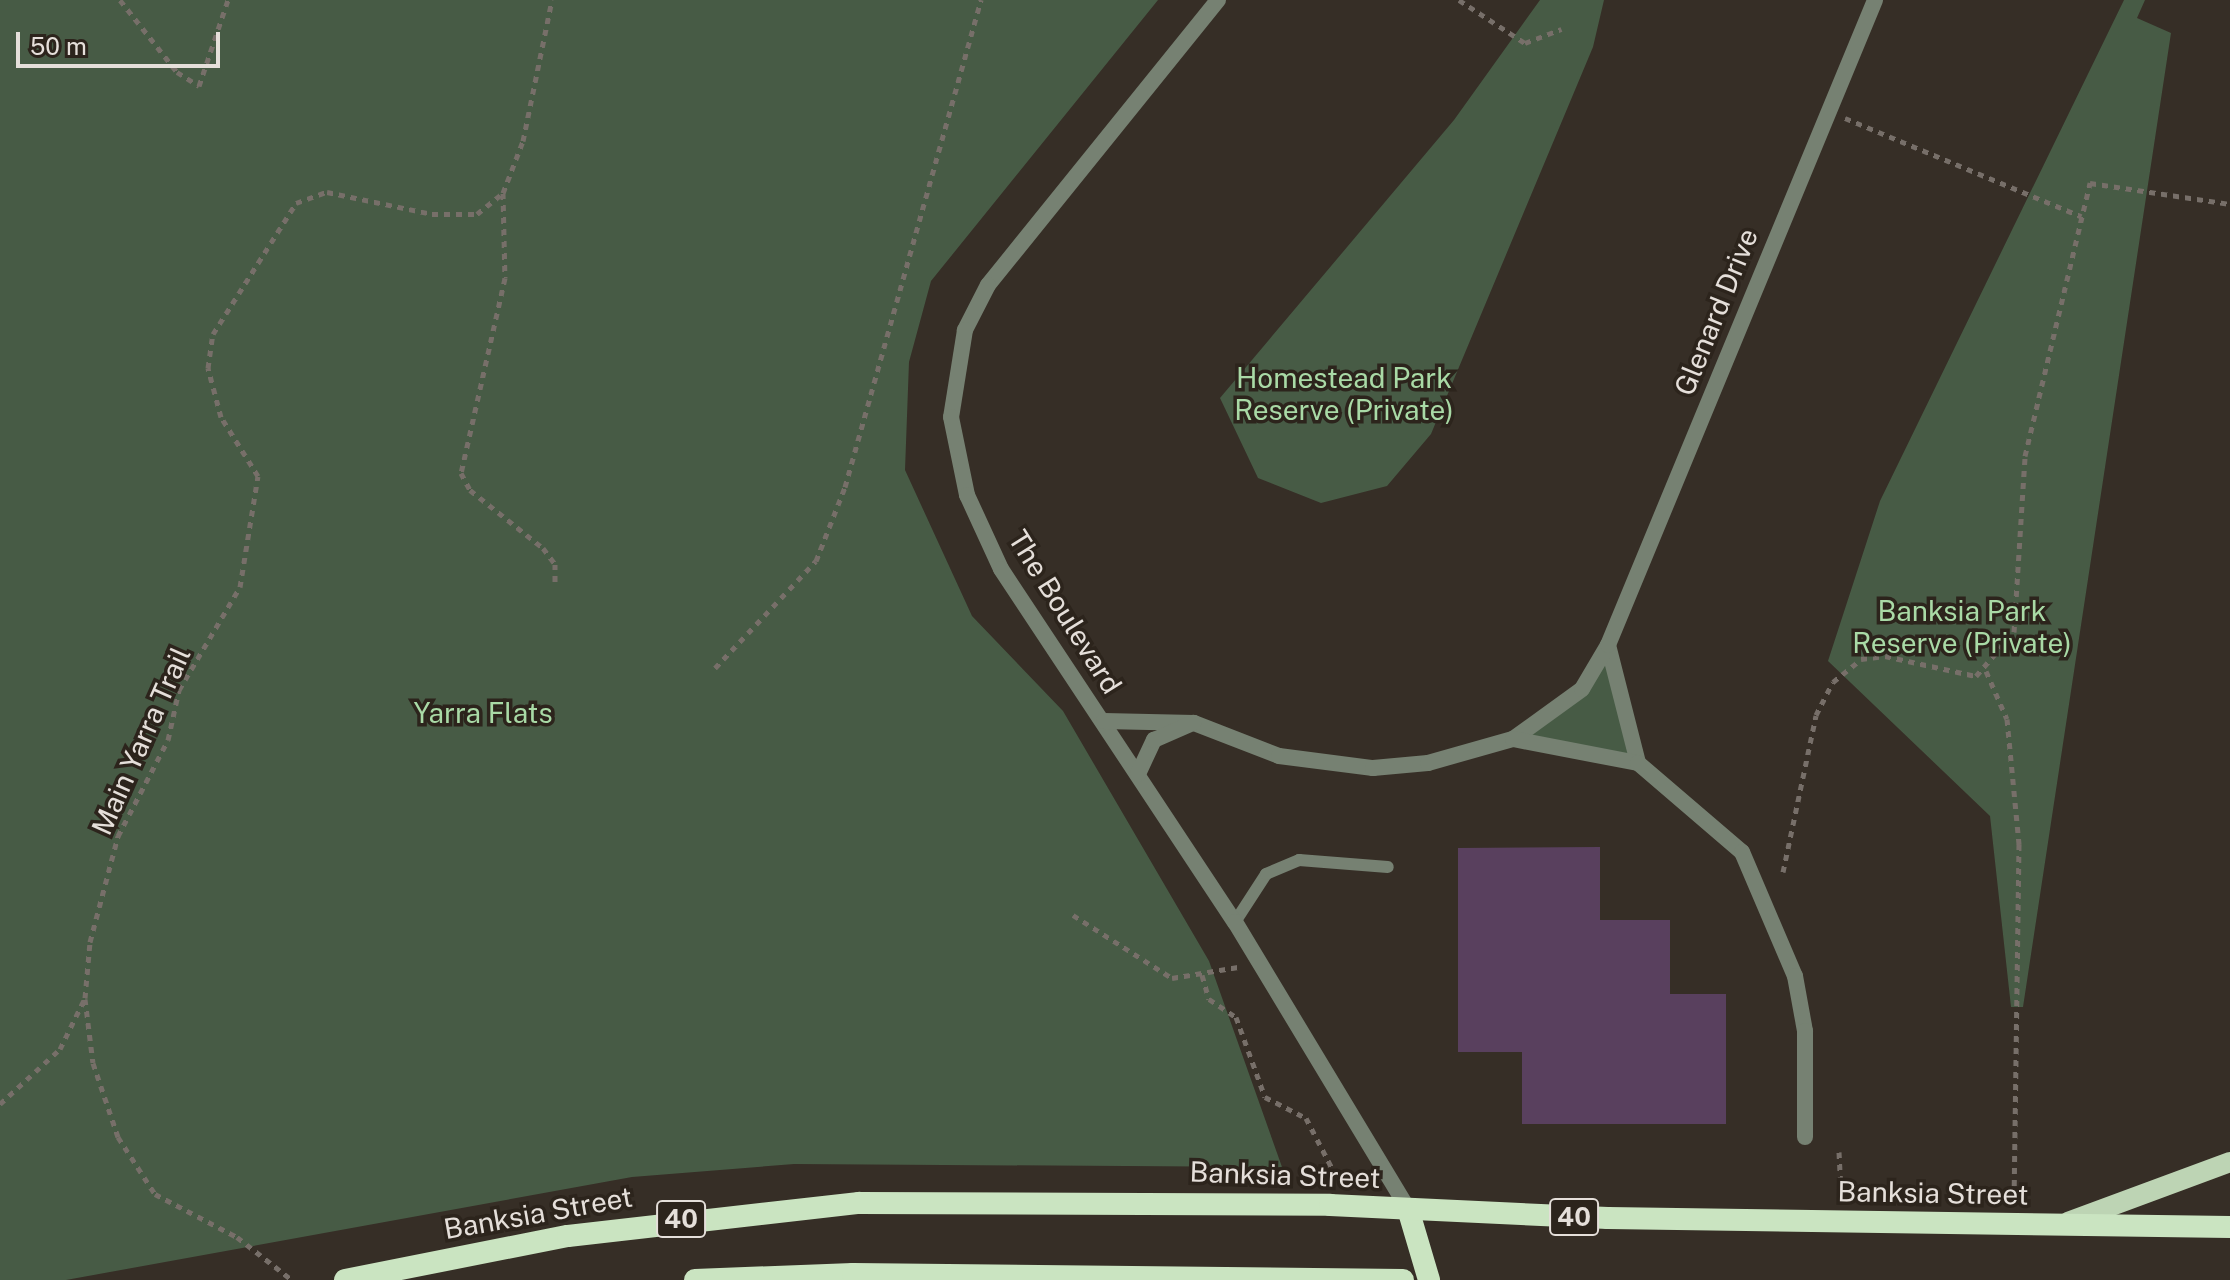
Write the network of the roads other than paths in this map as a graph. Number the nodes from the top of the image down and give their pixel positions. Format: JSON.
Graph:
{"nodes":[{"id":1,"x":1218,"y":0,"type":"edge"},
{"id":2,"x":1875,"y":0,"type":"edge"},
{"id":3,"x":1608,"y":645,"type":"junction"},
{"id":4,"x":1104,"y":721,"type":"junction"},
{"id":5,"x":1194,"y":723,"type":"junction"},
{"id":6,"x":1513,"y":739,"type":"junction"},
{"id":7,"x":1638,"y":763,"type":"junction"},
{"id":8,"x":1138,"y":774,"type":"junction"},
{"id":9,"x":1388,"y":867,"type":"dead end"},
{"id":10,"x":1235,"y":922,"type":"junction"},
{"id":11,"x":1805,"y":1137,"type":"dead end"},
{"id":12,"x":2230,"y":1162,"type":"edge"},
{"id":13,"x":1408,"y":1209,"type":"junction"},
{"id":14,"x":2060,"y":1225,"type":"junction"},
{"id":15,"x":2230,"y":1227,"type":"edge"},
{"id":16,"x":345,"y":1280,"type":"edge"},
{"id":17,"x":695,"y":1280,"type":"edge"},
{"id":18,"x":1403,"y":1280,"type":"edge"},
{"id":19,"x":1429,"y":1280,"type":"edge"}],
"edges":[{"from":1,"to":4,"type":"street","name":"The Boulevard"},
{"from":2,"to":3,"type":"street","name":"Glenard Drive"},
{"from":3,"to":6,"type":"street","name":"Glenard Drive"},
{"from":3,"to":7,"type":"street"},
{"from":4,"to":5,"type":"street","name":"Glenard Drive"},
{"from":4,"to":8,"type":"street","name":"The Boulevard"},
{"from":5,"to":6,"type":"street","name":"Glenard Drive"},
{"from":5,"to":8,"type":"street"},
{"from":6,"to":7,"type":"street","name":"Glenard Drive"},
{"from":7,"to":11,"type":"street","name":"Glenard Drive"},
{"from":8,"to":10,"type":"street","name":"The Boulevard"},
{"from":9,"to":10,"type":"lane"},
{"from":10,"to":13,"type":"street","name":"The Boulevard"},
{"from":12,"to":14,"type":"main road"},
{"from":13,"to":14,"type":"highway","name":"Banksia Street","number":"40"},
{"from":13,"to":16,"type":"highway","name":"Banksia Street","number":"40"},
{"from":13,"to":19,"type":"highway"},
{"from":14,"to":15,"type":"highway","name":"Banksia Street","number":"40"},
{"from":17,"to":18,"type":"highway","number":"40"}]}
